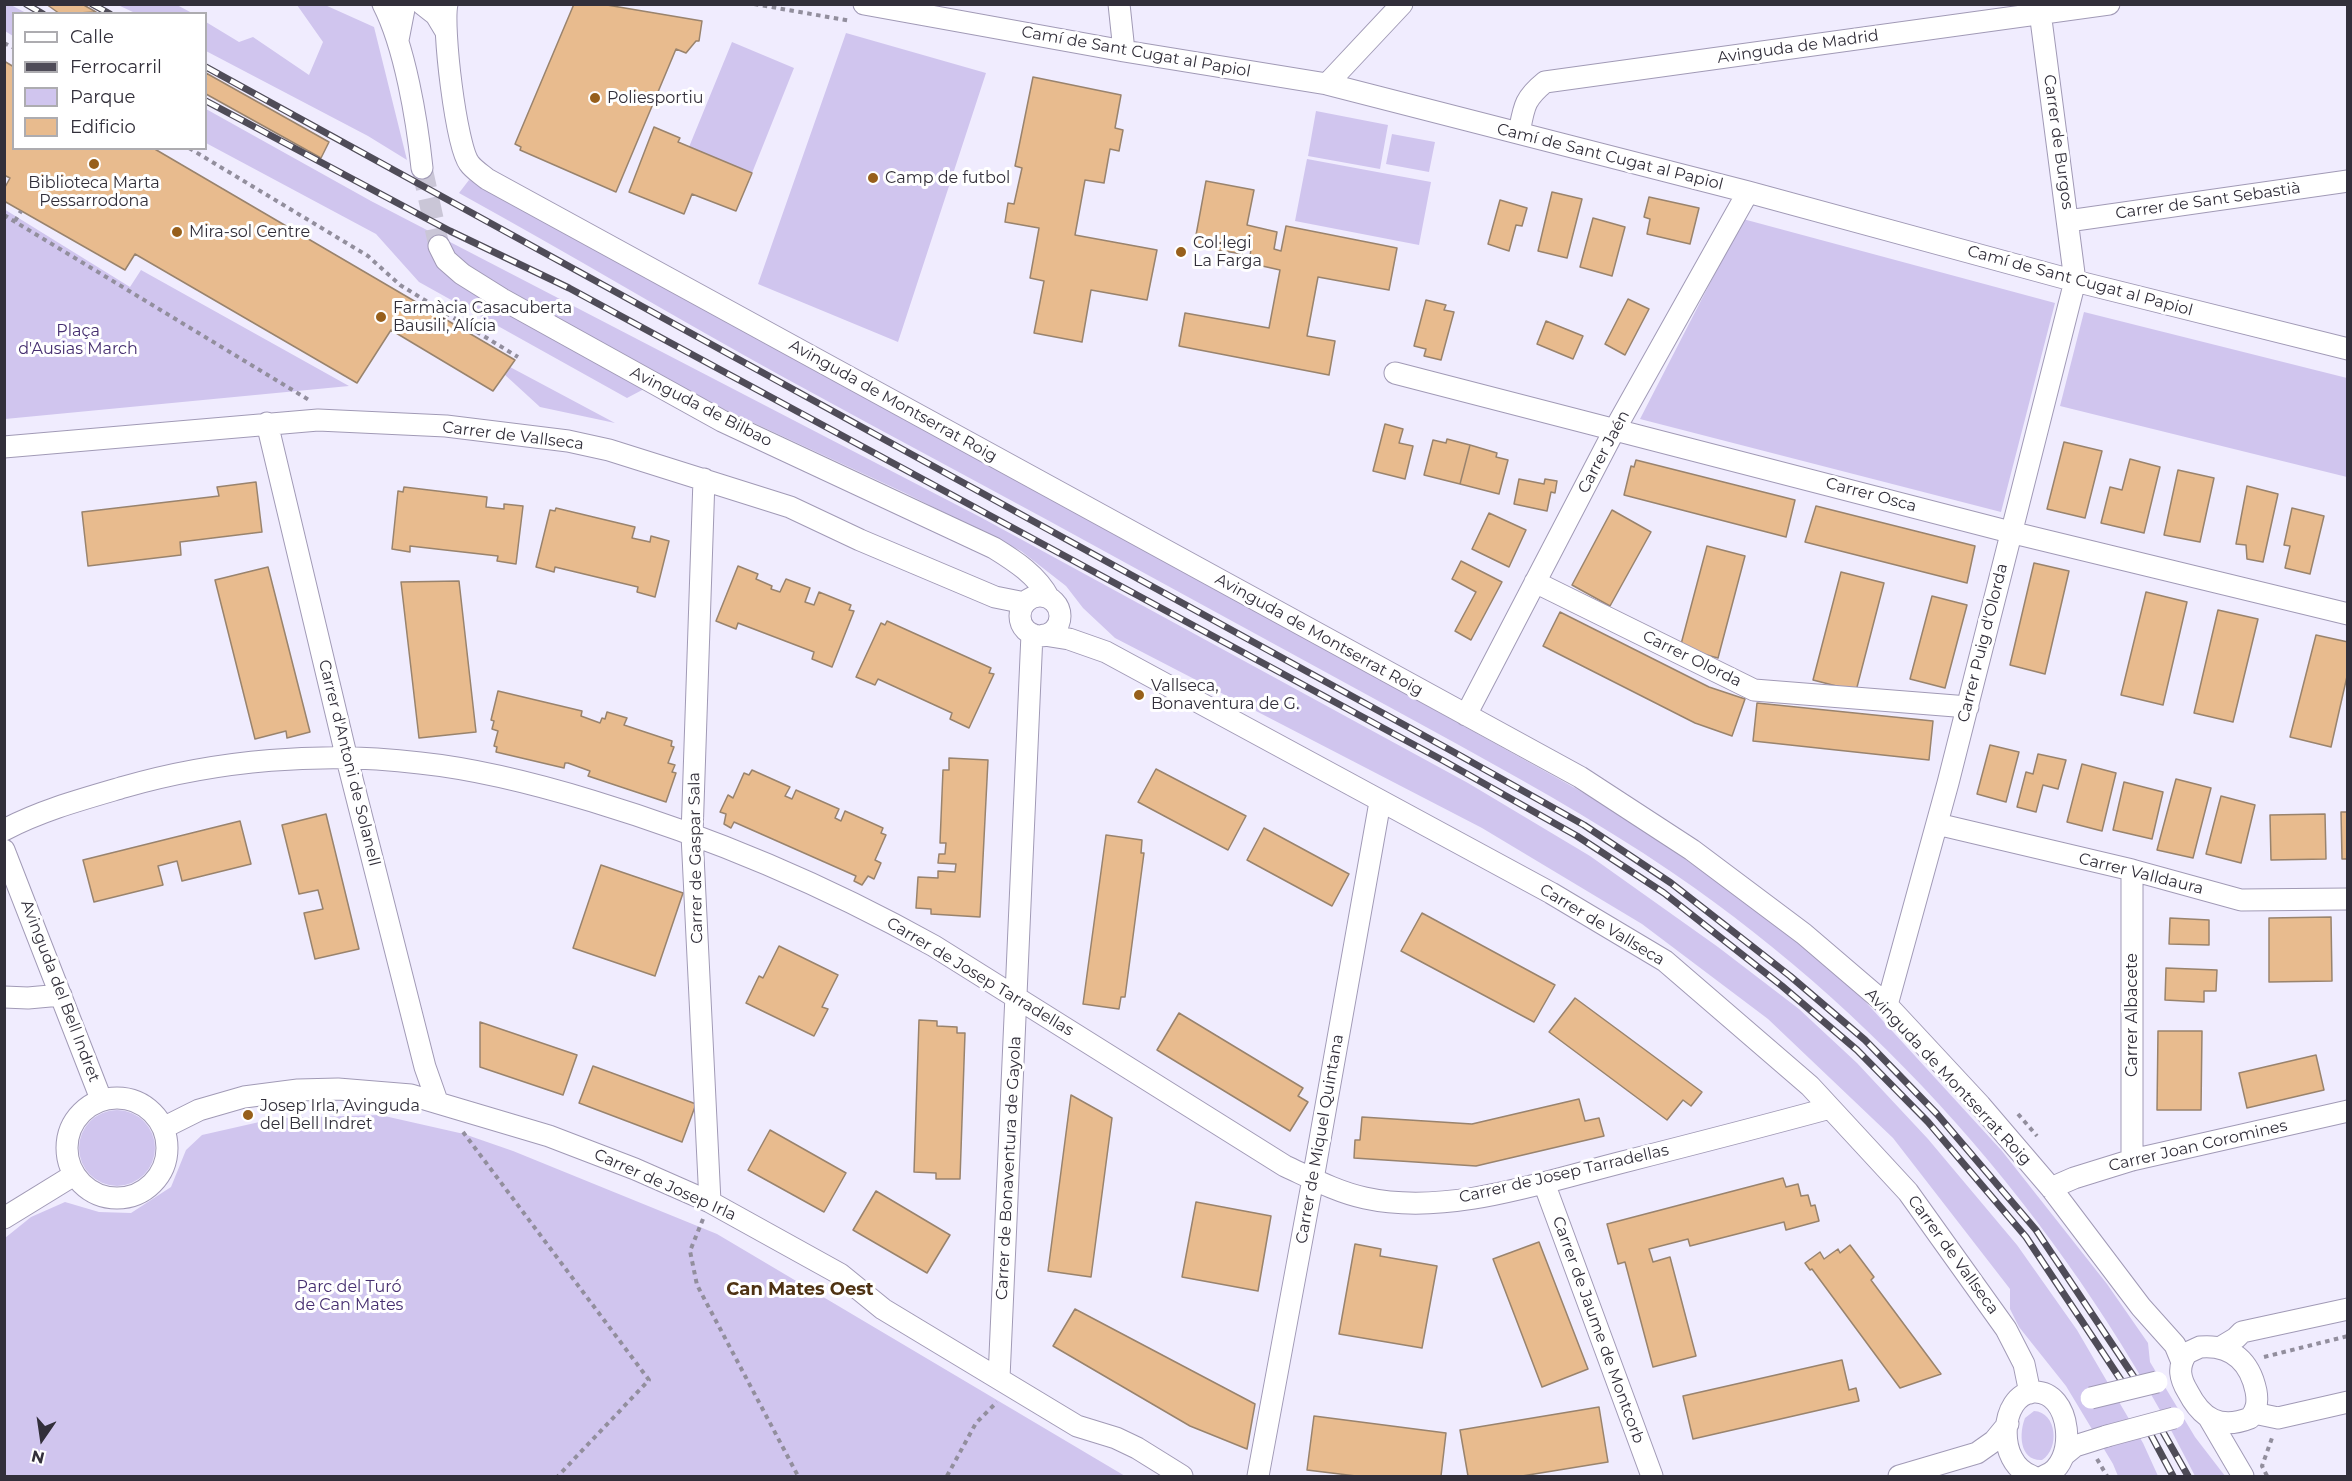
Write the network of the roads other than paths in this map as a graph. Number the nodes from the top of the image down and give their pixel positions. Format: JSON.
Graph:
{"nodes":[{"id":1,"x":383,"y":4,"type":"edge"},
{"id":2,"x":405,"y":4,"type":"edge"},
{"id":3,"x":422,"y":4,"type":"edge"},
{"id":4,"x":447,"y":4,"type":"edge"},
{"id":5,"x":1119,"y":4,"type":"edge"},
{"id":6,"x":1402,"y":4,"type":"edge"},
{"id":7,"x":2109,"y":4,"type":"edge"},
{"id":8,"x":2040,"y":9,"type":"edge"},
{"id":9,"x":863,"y":14,"type":"edge"},
{"id":10,"x":445,"y":30,"type":"junction"},
{"id":11,"x":398,"y":41,"type":"junction"},
{"id":12,"x":1124,"y":51,"type":"junction"},
{"id":13,"x":1327,"y":84,"type":"junction"},
{"id":14,"x":1519,"y":133,"type":"junction"},
{"id":15,"x":422,"y":168,"type":"tunnel mouth"},
{"id":16,"x":2348,"y":181,"type":"edge"},
{"id":17,"x":1748,"y":192,"type":"junction"},
{"id":18,"x":2068,"y":221,"type":"junction"},
{"id":19,"x":439,"y":246,"type":"tunnel mouth"},
{"id":20,"x":2075,"y":280,"type":"junction"},
{"id":21,"x":2348,"y":349,"type":"edge"},
{"id":22,"x":1395,"y":373,"type":"dead end"},
{"id":23,"x":267,"y":423,"type":"junction"},
{"id":24,"x":1615,"y":429,"type":"junction"},
{"id":25,"x":4,"y":447,"type":"edge"},
{"id":26,"x":704,"y":479,"type":"junction"},
{"id":27,"x":2010,"y":532,"type":"junction"},
{"id":28,"x":1012,"y":560,"type":"junction"},
{"id":29,"x":1535,"y":582,"type":"junction"},
{"id":30,"x":1054,"y":606,"type":"junction"},
{"id":31,"x":2348,"y":614,"type":"edge"},
{"id":32,"x":1030,"y":619,"type":"junction"},
{"id":33,"x":1099,"y":649,"type":"junction"},
{"id":34,"x":1968,"y":707,"type":"junction"},
{"id":35,"x":1466,"y":716,"type":"junction"},
{"id":36,"x":347,"y":759,"type":"junction"},
{"id":37,"x":1380,"y":802,"type":"junction"},
{"id":38,"x":1937,"y":824,"type":"junction"},
{"id":39,"x":4,"y":830,"type":"edge"},
{"id":40,"x":692,"y":835,"type":"junction"},
{"id":41,"x":4,"y":850,"type":"edge"},
{"id":42,"x":2132,"y":870,"type":"junction"},
{"id":43,"x":2348,"y":899,"type":"edge"},
{"id":44,"x":61,"y":995,"type":"junction"},
{"id":45,"x":4,"y":996,"type":"edge"},
{"id":46,"x":1017,"y":998,"type":"junction"},
{"id":47,"x":1887,"y":1005,"type":"junction"},
{"id":48,"x":102,"y":1099,"type":"junction"},
{"id":49,"x":437,"y":1101,"type":"junction"},
{"id":50,"x":1830,"y":1108,"type":"junction"},
{"id":51,"x":2348,"y":1111,"type":"edge"},
{"id":52,"x":163,"y":1128,"type":"junction"},
{"id":53,"x":2132,"y":1160,"type":"junction"},
{"id":54,"x":74,"y":1175,"type":"junction"},
{"id":55,"x":1314,"y":1179,"type":"junction"},
{"id":56,"x":1544,"y":1183,"type":"junction"},
{"id":57,"x":2051,"y":1188,"type":"junction"},
{"id":58,"x":710,"y":1202,"type":"junction"},
{"id":59,"x":4,"y":1218,"type":"edge"},
{"id":60,"x":2348,"y":1310,"type":"edge"},
{"id":61,"x":2221,"y":1347,"type":"junction"},
{"id":62,"x":2186,"y":1360,"type":"junction"},
{"id":63,"x":1006,"y":1382,"type":"junction"},
{"id":64,"x":2030,"y":1393,"type":"junction"},
{"id":65,"x":2348,"y":1402,"type":"edge"},
{"id":66,"x":2059,"y":1405,"type":"junction"},
{"id":67,"x":2206,"y":1416,"type":"junction"},
{"id":68,"x":2256,"y":1417,"type":"junction"},
{"id":69,"x":2008,"y":1424,"type":"junction"},
{"id":70,"x":1967,"y":1456,"type":"junction"},
{"id":71,"x":2012,"y":1461,"type":"junction"},
{"id":72,"x":2057,"y":1469,"type":"edge"},
{"id":73,"x":2241,"y":1473,"type":"edge"},
{"id":74,"x":1182,"y":1476,"type":"edge"},
{"id":75,"x":1258,"y":1476,"type":"edge"},
{"id":76,"x":1652,"y":1476,"type":"edge"},
{"id":77,"x":1899,"y":1476,"type":"edge"},
{"id":78,"x":2032,"y":1476,"type":"edge"}],
"edges":[{"from":1,"to":11,"type":"street"},
{"from":2,"to":11,"type":"street"},
{"from":3,"to":10,"type":"street"},
{"from":4,"to":10,"type":"street","name":"Avinguda de Montserrat Roig"},
{"from":5,"to":12,"type":"street"},
{"from":6,"to":13,"type":"street"},
{"from":7,"to":8,"type":"street","name":"Avinguda de Madrid"},
{"from":8,"to":14,"type":"street","name":"Avinguda de Madrid"},
{"from":8,"to":18,"type":"street","name":"Carrer de Burgos"},
{"from":9,"to":12,"type":"street","name":"Camí de Sant Cugat al Papiol"},
{"from":10,"to":35,"type":"street","name":"Avinguda de Montserrat Roig"},
{"from":11,"to":15,"type":"street"},
{"from":12,"to":13,"type":"street","name":"Camí de Sant Cugat al Papiol"},
{"from":13,"to":14,"type":"street","name":"Camí de Sant Cugat al Papiol"},
{"from":14,"to":17,"type":"street","name":"Camí de Sant Cugat al Papiol"},
{"from":16,"to":18,"type":"street","name":"Carrer de Sant Sebastià"},
{"from":17,"to":20,"type":"street","name":"Camí de Sant Cugat al Papiol"},
{"from":17,"to":24,"type":"street","name":"Carrer Jaén"},
{"from":18,"to":20,"type":"street","name":"Carrer de Burgos"},
{"from":19,"to":28,"type":"street","name":"Avinguda de Bilbao"},
{"from":20,"to":21,"type":"street","name":"Camí de Sant Cugat al Papiol"},
{"from":20,"to":27,"type":"street","name":"Carrer Puig d'Olorda"},
{"from":22,"to":24,"type":"street","name":"Carrer Osca"},
{"from":23,"to":25,"type":"street","name":"Carrer de Vallseca"},
{"from":23,"to":26,"type":"street","name":"Carrer de Vallseca"},
{"from":23,"to":36,"type":"street","name":"Carrer d'Antoni de Solanell"},
{"from":24,"to":27,"type":"street","name":"Carrer Osca"},
{"from":24,"to":29,"type":"street","name":"Carrer Jaén"},
{"from":26,"to":32,"type":"street","name":"Carrer de Vallseca"},
{"from":26,"to":40,"type":"street","name":"Carrer de Gaspar Sala"},
{"from":27,"to":31,"type":"street","name":"Carrer Osca"},
{"from":27,"to":34,"type":"street","name":"Carrer Puig d'Olorda"},
{"from":28,"to":30,"type":"street","name":"Avinguda de Bilbao"},
{"from":28,"to":32,"type":"street","name":"Avinguda de Bilbao"},
{"from":29,"to":34,"type":"street","name":"Carrer Olorda"},
{"from":29,"to":35,"type":"street","name":"Carrer Jaén"},
{"from":30,"to":32,"type":"street"},
{"from":30,"to":32,"type":"street"},
{"from":30,"to":33,"type":"street","name":"Carrer de Vallseca"},
{"from":32,"to":33,"type":"street","name":"Carrer de Vallseca"},
{"from":32,"to":46,"type":"street","name":"Carrer de Bonaventura de Gayola"},
{"from":33,"to":37,"type":"street","name":"Carrer de Vallseca"},
{"from":34,"to":38,"type":"street","name":"Carrer Puig d'Olorda"},
{"from":35,"to":47,"type":"street","name":"Avinguda de Montserrat Roig"},
{"from":36,"to":39,"type":"street","name":"Carrer de Josep Tarradellas"},
{"from":36,"to":40,"type":"street","name":"Carrer de Josep Tarradellas"},
{"from":36,"to":49,"type":"street","name":"Carrer d'Antoni de Solanell"},
{"from":37,"to":50,"type":"street","name":"Carrer de Vallseca"},
{"from":37,"to":55,"type":"street","name":"Carrer de Miquel Quintana"},
{"from":38,"to":42,"type":"street","name":"Carrer Valldaura"},
{"from":38,"to":47,"type":"street","name":"Carrer Puig d'Olorda"},
{"from":40,"to":46,"type":"street","name":"Carrer de Josep Tarradellas"},
{"from":40,"to":58,"type":"street","name":"Carrer de Gaspar Sala"},
{"from":41,"to":44,"type":"street","name":"Avinguda del Bell Indret"},
{"from":42,"to":43,"type":"street","name":"Carrer Valldaura"},
{"from":42,"to":53,"type":"street","name":"Carrer Albacete"},
{"from":44,"to":45,"type":"street"},
{"from":44,"to":48,"type":"street","name":"Avinguda del Bell Indret"},
{"from":46,"to":55,"type":"street","name":"Carrer de Josep Tarradellas"},
{"from":46,"to":63,"type":"street","name":"Carrer de Bonaventura de Gayola"},
{"from":47,"to":57,"type":"street","name":"Avinguda de Montserrat Roig"},
{"from":48,"to":52,"type":"street"},
{"from":48,"to":54,"type":"street"},
{"from":49,"to":52,"type":"street","name":"Carrer de Josep Irla"},
{"from":49,"to":58,"type":"street","name":"Carrer de Josep Irla"},
{"from":50,"to":56,"type":"street","name":"Carrer de Josep Tarradellas"},
{"from":50,"to":64,"type":"street","name":"Carrer de Vallseca"},
{"from":51,"to":53,"type":"street","name":"Carrer Joan Coromines"},
{"from":52,"to":54,"type":"street"},
{"from":53,"to":57,"type":"street","name":"Carrer Joan Coromines"},
{"from":54,"to":59,"type":"street"},
{"from":55,"to":56,"type":"street","name":"Carrer de Josep Tarradellas"},
{"from":55,"to":75,"type":"street","name":"Carrer de Miquel Quintana"},
{"from":56,"to":76,"type":"street","name":"Carrer de Jaume de Montcorb"},
{"from":57,"to":62,"type":"street","name":"Avinguda de Montserrat Roig"},
{"from":58,"to":63,"type":"street","name":"Carrer de Josep Irla"},
{"from":60,"to":61,"type":"street"},
{"from":61,"to":62,"type":"street"},
{"from":61,"to":68,"type":"street"},
{"from":62,"to":66,"type":"street","bridge":true},
{"from":62,"to":67,"type":"street"},
{"from":63,"to":74,"type":"street","name":"Carrer de Josep Irla"},
{"from":64,"to":66,"type":"street"},
{"from":64,"to":69,"type":"street"},
{"from":65,"to":68,"type":"street"},
{"from":66,"to":72,"type":"street"},
{"from":67,"to":68,"type":"street"},
{"from":67,"to":72,"type":"street","bridge":true},
{"from":67,"to":73,"type":"street"},
{"from":68,"to":73,"type":"street"},
{"from":69,"to":70,"type":"street"},
{"from":69,"to":71,"type":"street"},
{"from":70,"to":71,"type":"street"},
{"from":70,"to":77,"type":"street"},
{"from":71,"to":78,"type":"street"}]}
